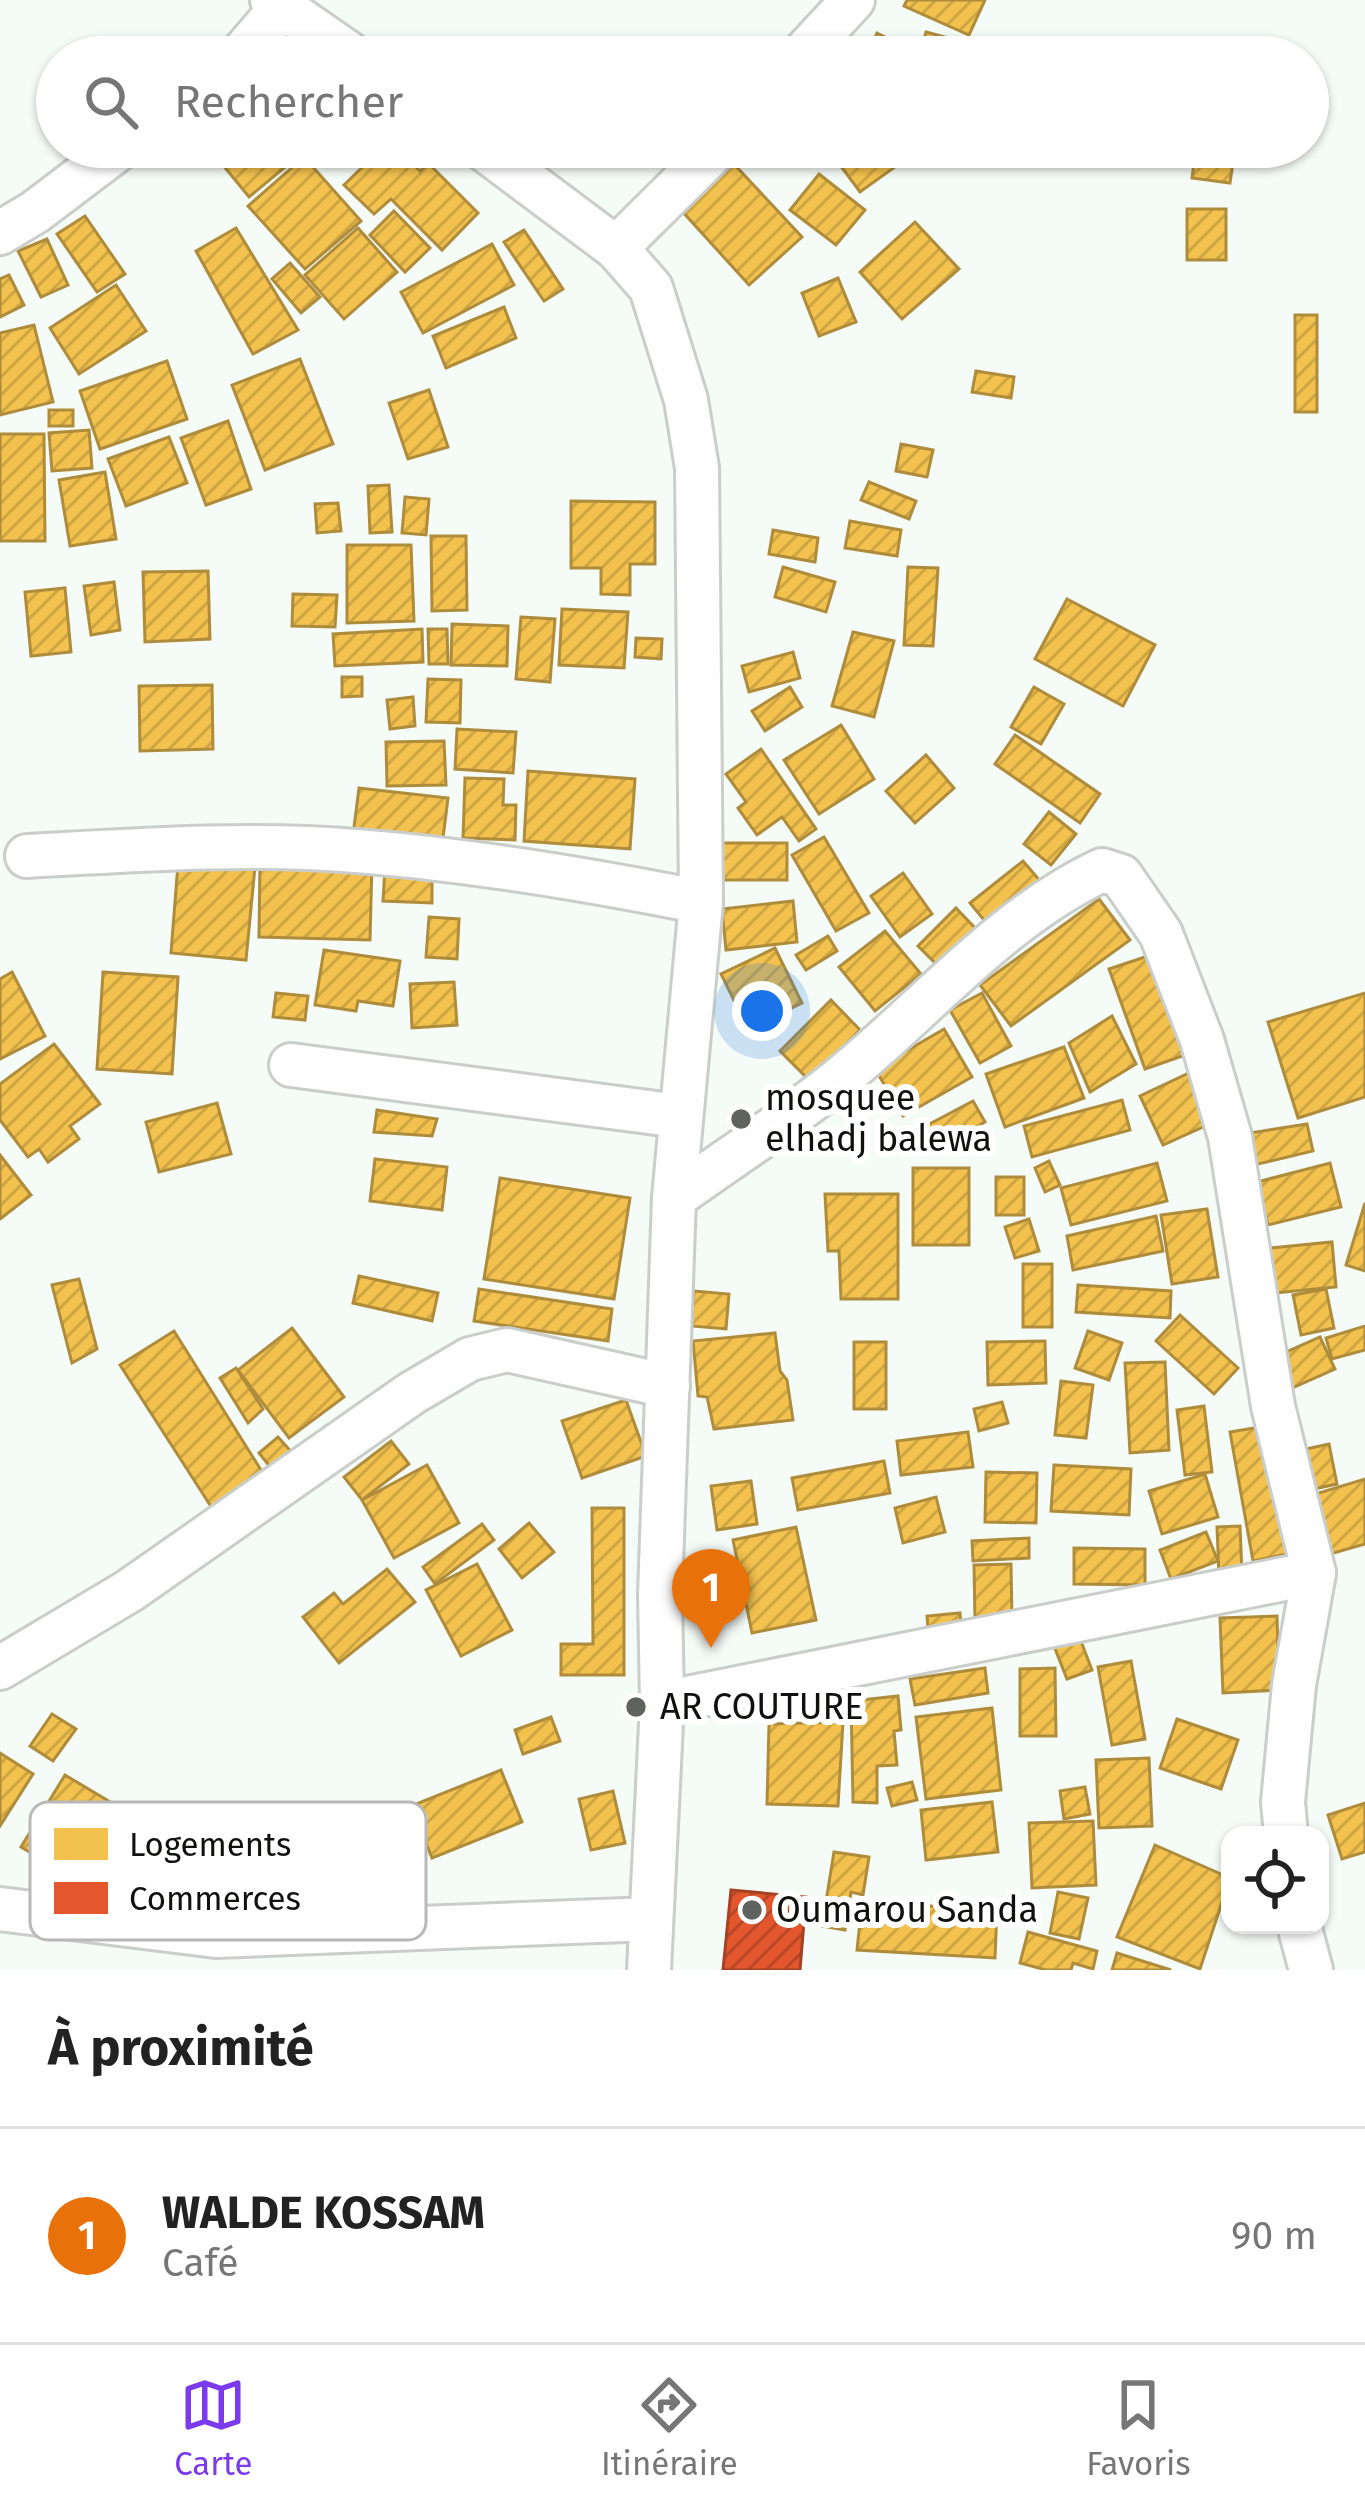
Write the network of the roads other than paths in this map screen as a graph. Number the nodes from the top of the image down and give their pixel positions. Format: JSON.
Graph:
{"nodes":[{"id":1,"x":281,"y":3,"type":"edge"},
{"id":2,"x":840,"y":4,"type":"edge"},
{"id":3,"x":255,"y":36,"type":"edge"},
{"id":4,"x":326,"y":36,"type":"edge"},
{"id":5,"x":816,"y":36,"type":"edge"},
{"id":6,"x":93,"y":168,"type":"edge"},
{"id":7,"x":509,"y":168,"type":"edge"},
{"id":8,"x":697,"y":168,"type":"edge"},
{"id":9,"x":0,"y":232,"type":"edge"},
{"id":10,"x":616,"y":248,"type":"junction"},
{"id":11,"x":27,"y":856,"type":"dead end"},
{"id":12,"x":701,"y":902,"type":"junction"},
{"id":13,"x":291,"y":1065,"type":"dead end"},
{"id":14,"x":679,"y":1116,"type":"junction"},
{"id":15,"x":674,"y":1198,"type":"junction"},
{"id":16,"x":668,"y":1386,"type":"junction"},
{"id":17,"x":1314,"y":1574,"type":"junction"},
{"id":18,"x":0,"y":1668,"type":"edge"},
{"id":19,"x":662,"y":1703,"type":"junction"},
{"id":20,"x":1285,"y":1826,"type":"edge"},
{"id":21,"x":0,"y":1909,"type":"edge"},
{"id":22,"x":30,"y":1913,"type":"edge"},
{"id":23,"x":651,"y":1918,"type":"junction"},
{"id":24,"x":426,"y":1927,"type":"edge"},
{"id":25,"x":1301,"y":1934,"type":"edge"},
{"id":26,"x":649,"y":1970,"type":"edge"},
{"id":27,"x":1311,"y":1970,"type":"edge"}],
"edges":[{"from":1,"to":3,"type":"street"},
{"from":1,"to":4,"type":"street"},
{"from":2,"to":5,"type":"street"},
{"from":6,"to":9,"type":"street"},
{"from":7,"to":10,"type":"street"},
{"from":8,"to":10,"type":"street"},
{"from":10,"to":12,"type":"street"},
{"from":11,"to":12,"type":"street"},
{"from":12,"to":14,"type":"street"},
{"from":13,"to":14,"type":"street"},
{"from":14,"to":15,"type":"street"},
{"from":15,"to":16,"type":"street"},
{"from":15,"to":17,"type":"street"},
{"from":16,"to":18,"type":"street"},
{"from":16,"to":19,"type":"street"},
{"from":17,"to":19,"type":"street"},
{"from":17,"to":20,"type":"street"},
{"from":19,"to":23,"type":"street"},
{"from":21,"to":22,"type":"street"},
{"from":23,"to":24,"type":"street"},
{"from":23,"to":26,"type":"street"},
{"from":25,"to":27,"type":"street"}]}
